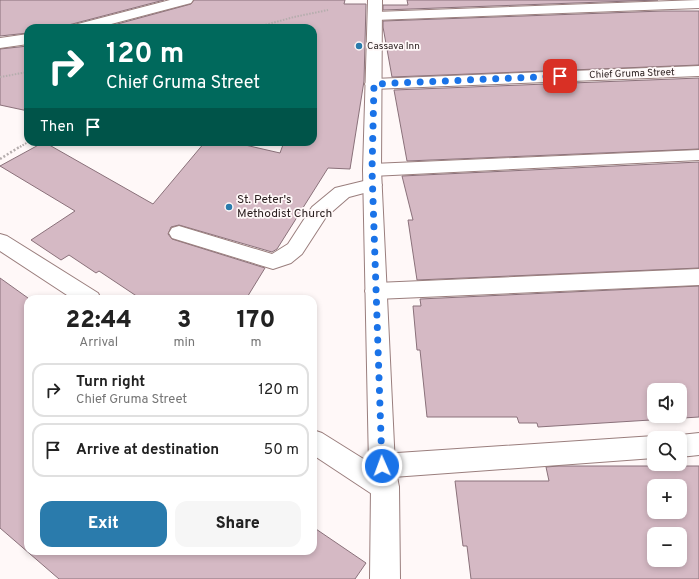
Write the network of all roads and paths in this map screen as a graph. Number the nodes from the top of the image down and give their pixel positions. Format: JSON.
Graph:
{"nodes":[{"id":1,"x":186,"y":0,"type":"edge"},
{"id":2,"x":699,"y":4,"type":"edge"},
{"id":3,"x":375,"y":8,"type":"edge"},
{"id":4,"x":328,"y":10,"type":"dead end"},
{"id":5,"x":94,"y":24,"type":"edge"},
{"id":6,"x":270,"y":24,"type":"edge"},
{"id":7,"x":24,"y":40,"type":"edge"},
{"id":8,"x":0,"y":43,"type":"edge"},
{"id":9,"x":699,"y":71,"type":"edge"},
{"id":10,"x":24,"y":73,"type":"edge"},
{"id":11,"x":0,"y":77,"type":"edge"},
{"id":12,"x":374,"y":84,"type":"junction"},
{"id":13,"x":24,"y":145,"type":"edge"},
{"id":14,"x":699,"y":155,"type":"edge"},
{"id":15,"x":0,"y":160,"type":"edge"},
{"id":16,"x":372,"y":178,"type":"junction"},
{"id":17,"x":179,"y":233,"type":"dead end"},
{"id":18,"x":0,"y":241,"type":"edge"},
{"id":19,"x":699,"y":277,"type":"edge"},
{"id":20,"x":376,"y":291,"type":"junction"},
{"id":21,"x":84,"y":295,"type":"edge"},
{"id":22,"x":317,"y":443,"type":"edge"},
{"id":23,"x":699,"y":444,"type":"edge"},
{"id":24,"x":687,"y":445,"type":"edge"},
{"id":25,"x":647,"y":448,"type":"edge"},
{"id":26,"x":383,"y":476,"type":"junction"},
{"id":27,"x":385,"y":579,"type":"edge"}],
"edges":[{"from":1,"to":5,"type":"street"},
{"from":2,"to":3,"type":"street"},
{"from":3,"to":12,"type":"street"},
{"from":4,"to":6,"type":"path"},
{"from":7,"to":8,"type":"street"},
{"from":9,"to":12,"type":"street","name":"Chief Gruma Street"},
{"from":10,"to":11,"type":"path"},
{"from":12,"to":16,"type":"street"},
{"from":13,"to":15,"type":"path"},
{"from":14,"to":16,"type":"street"},
{"from":16,"to":17,"type":"street"},
{"from":16,"to":20,"type":"street"},
{"from":18,"to":21,"type":"street"},
{"from":19,"to":20,"type":"street"},
{"from":20,"to":26,"type":"street"},
{"from":22,"to":26,"type":"street"},
{"from":23,"to":24,"type":"street"},
{"from":25,"to":26,"type":"street"},
{"from":26,"to":27,"type":"street"}]}
